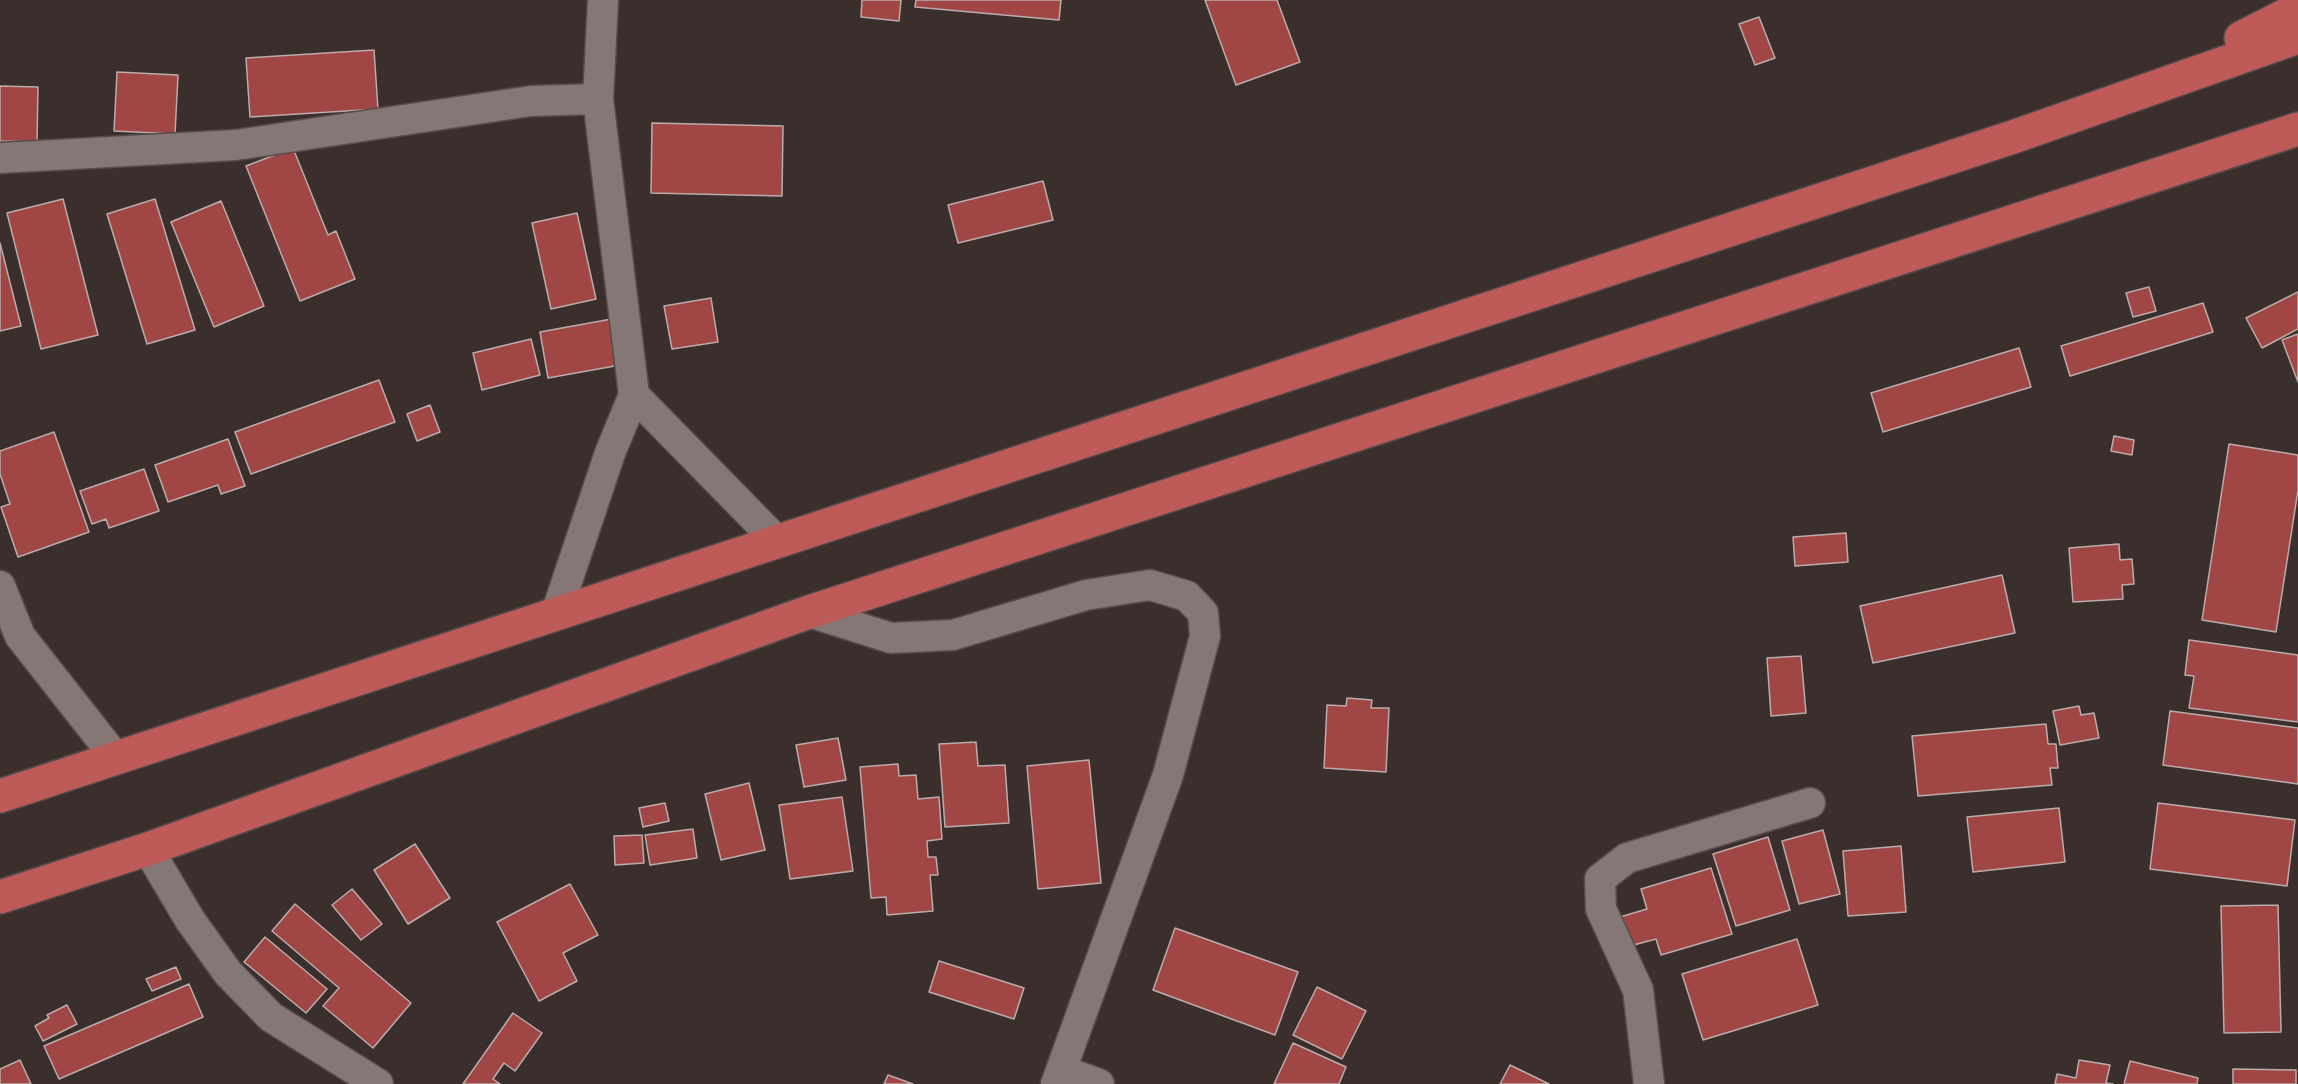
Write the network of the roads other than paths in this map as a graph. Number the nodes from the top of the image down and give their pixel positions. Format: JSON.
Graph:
{"nodes":[{"id":1,"x":603,"y":0,"type":"edge"},
{"id":2,"x":2298,"y":9,"type":"edge"},
{"id":3,"x":2298,"y":37,"type":"edge"},
{"id":4,"x":598,"y":99,"type":"junction"},
{"id":5,"x":2117,"y":101,"type":"junction"},
{"id":6,"x":2298,"y":129,"type":"edge"},
{"id":7,"x":2298,"y":146,"type":"edge"},
{"id":8,"x":0,"y":158,"type":"edge"},
{"id":9,"x":2122,"y":188,"type":"junction"},
{"id":10,"x":633,"y":395,"type":"junction"},
{"id":11,"x":777,"y":541,"type":"junction"},
{"id":12,"x":0,"y":586,"type":"edge"},
{"id":13,"x":809,"y":612,"type":"junction"},
{"id":14,"x":556,"y":614,"type":"junction"},
{"id":15,"x":116,"y":758,"type":"junction"},
{"id":16,"x":0,"y":796,"type":"edge"},
{"id":17,"x":1810,"y":803,"type":"dead end"},
{"id":18,"x":148,"y":849,"type":"junction"},
{"id":19,"x":0,"y":897,"type":"edge"},
{"id":20,"x":1058,"y":1077,"type":"edge"},
{"id":21,"x":378,"y":1084,"type":"edge"},
{"id":22,"x":1099,"y":1084,"type":"edge"},
{"id":23,"x":1649,"y":1084,"type":"edge"}],
"edges":[{"from":1,"to":4,"type":"street"},
{"from":2,"to":5,"type":"highway"},
{"from":3,"to":5,"type":"highway"},
{"from":4,"to":8,"type":"street"},
{"from":4,"to":10,"type":"street"},
{"from":5,"to":11,"type":"highway"},
{"from":6,"to":9,"type":"highway"},
{"from":7,"to":9,"type":"highway"},
{"from":9,"to":13,"type":"highway"},
{"from":10,"to":11,"type":"street"},
{"from":10,"to":14,"type":"street"},
{"from":11,"to":14,"type":"highway"},
{"from":12,"to":15,"type":"street"},
{"from":13,"to":18,"type":"highway"},
{"from":13,"to":20,"type":"street"},
{"from":14,"to":15,"type":"highway"},
{"from":15,"to":16,"type":"highway"},
{"from":17,"to":23,"type":"street"},
{"from":18,"to":19,"type":"highway"},
{"from":18,"to":21,"type":"street"},
{"from":20,"to":22,"type":"street"}]}
